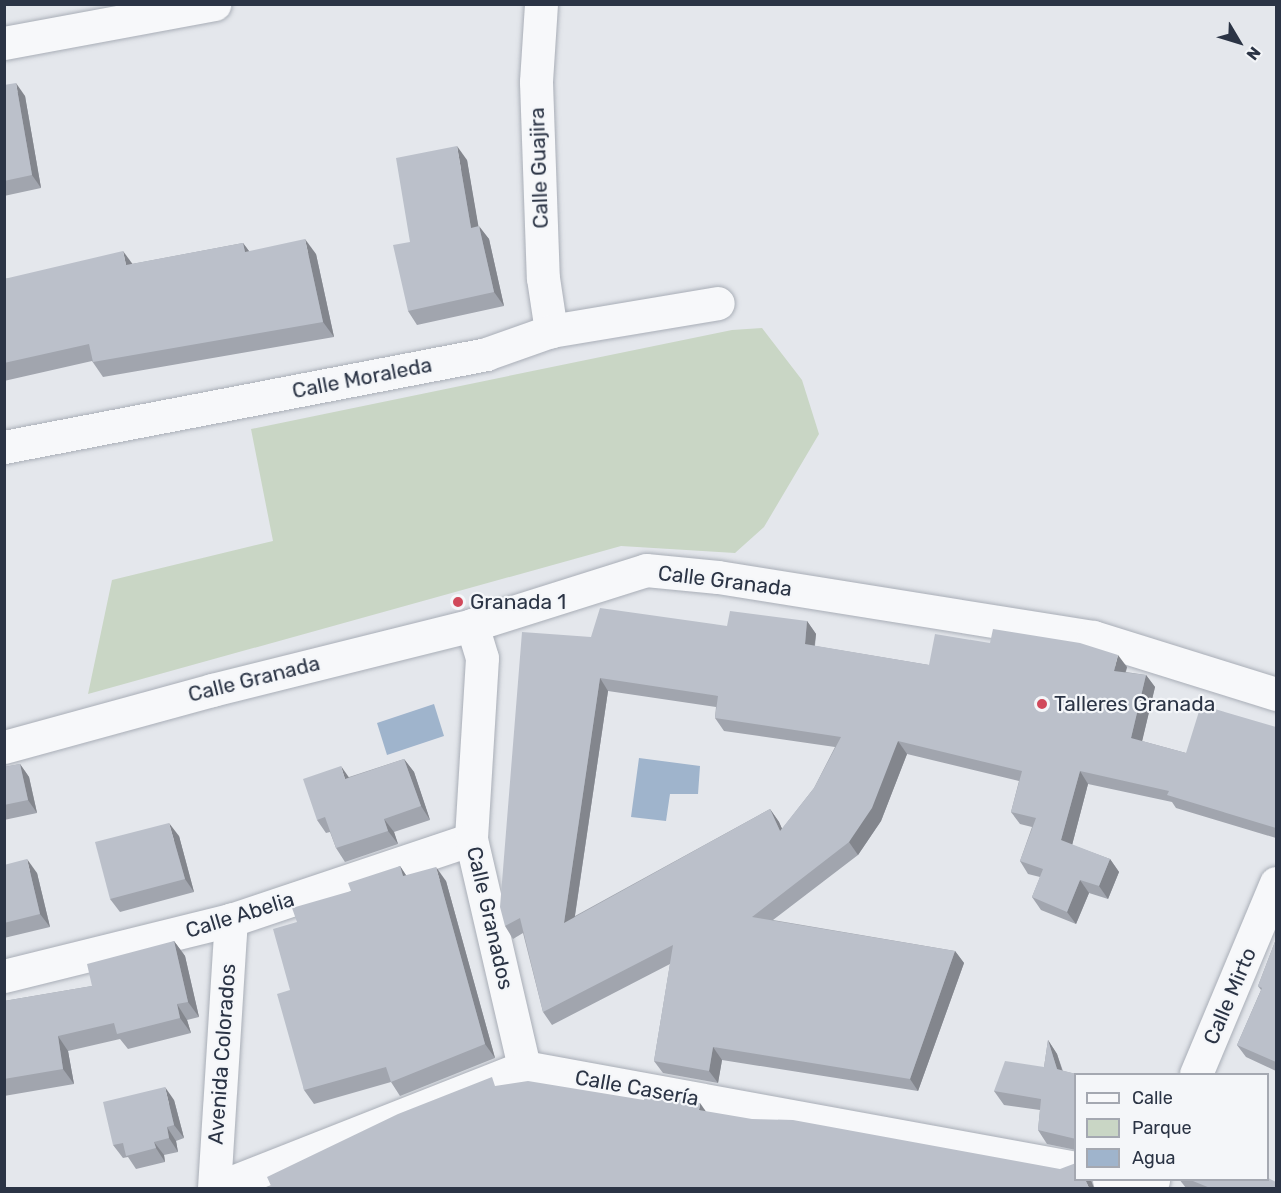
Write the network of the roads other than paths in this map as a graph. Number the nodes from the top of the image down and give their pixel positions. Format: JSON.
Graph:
{"nodes":[{"id":1,"x":214,"y":4,"type":"edge"},
{"id":2,"x":541,"y":4,"type":"edge"},
{"id":3,"x":4,"y":43,"type":"edge"},
{"id":4,"x":718,"y":303,"type":"dead end"},
{"id":5,"x":551,"y":331,"type":"junction"},
{"id":6,"x":4,"y":447,"type":"edge"},
{"id":7,"x":472,"y":625,"type":"junction"},
{"id":8,"x":1276,"y":694,"type":"edge"},
{"id":9,"x":11,"y":742,"type":"edge"},
{"id":10,"x":471,"y":839,"type":"junction"},
{"id":11,"x":1276,"y":883,"type":"edge"},
{"id":12,"x":231,"y":920,"type":"junction"},
{"id":13,"x":4,"y":976,"type":"edge"},
{"id":14,"x":524,"y":1067,"type":"junction"},
{"id":15,"x":1197,"y":1073,"type":"edge"},
{"id":16,"x":1074,"y":1168,"type":"edge"},
{"id":17,"x":1113,"y":1181,"type":"edge"},
{"id":18,"x":215,"y":1188,"type":"edge"},
{"id":19,"x":1127,"y":1188,"type":"edge"}],
"edges":[{"from":1,"to":3,"type":"street"},
{"from":2,"to":5,"type":"street","name":"Calle Guajira"},
{"from":4,"to":5,"type":"street","name":"Calle Moraleda"},
{"from":5,"to":6,"type":"street","name":"Calle Moraleda"},
{"from":7,"to":8,"type":"street","name":"Calle Granada"},
{"from":7,"to":9,"type":"street","name":"Calle Granada"},
{"from":7,"to":10,"type":"street","name":"Calle Granados"},
{"from":10,"to":12,"type":"street","name":"Calle Abelia"},
{"from":10,"to":14,"type":"street","name":"Calle Granados"},
{"from":11,"to":15,"type":"street","name":"Calle Mirto"},
{"from":12,"to":13,"type":"street","name":"Calle Abelia"},
{"from":12,"to":18,"type":"street","name":"Avenida Colorados"},
{"from":14,"to":16,"type":"street","name":"Calle Casería"},
{"from":14,"to":18,"type":"street"},
{"from":17,"to":19,"type":"street"}]}
